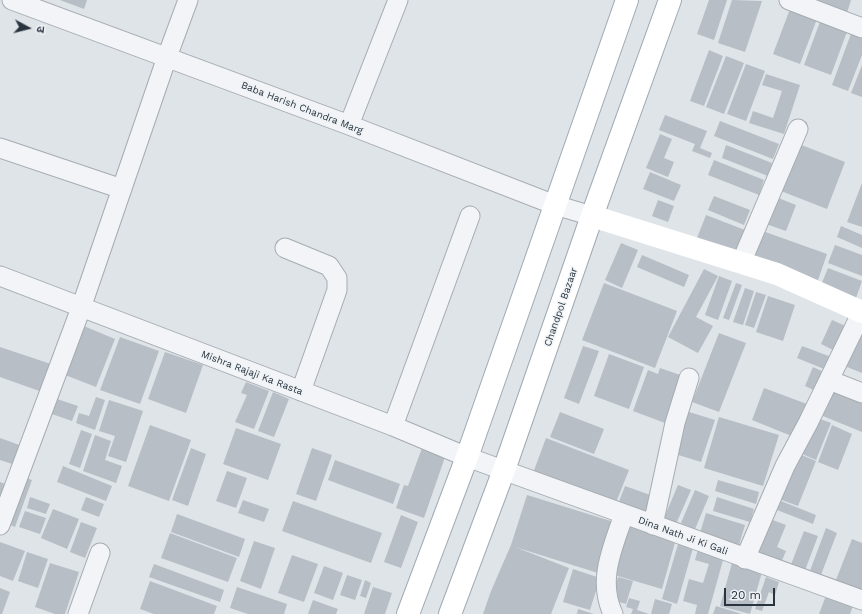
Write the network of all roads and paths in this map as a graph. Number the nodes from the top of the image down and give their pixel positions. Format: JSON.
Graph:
{"nodes":[{"id":1,"x":12,"y":0,"type":"edge"},
{"id":2,"x":188,"y":0,"type":"edge"},
{"id":3,"x":398,"y":0,"type":"edge"},
{"id":4,"x":627,"y":0,"type":"edge"},
{"id":5,"x":670,"y":0,"type":"edge"},
{"id":6,"x":789,"y":0,"type":"edge"},
{"id":7,"x":862,"y":28,"type":"edge"},
{"id":8,"x":167,"y":57,"type":"junction"},
{"id":9,"x":349,"y":125,"type":"junction"},
{"id":10,"x":798,"y":129,"type":"dead end"},
{"id":11,"x":0,"y":148,"type":"edge"},
{"id":12,"x":122,"y":189,"type":"junction"},
{"id":13,"x":555,"y":205,"type":"junction"},
{"id":14,"x":470,"y":216,"type":"dead end"},
{"id":15,"x":592,"y":216,"type":"junction"},
{"id":16,"x":285,"y":248,"type":"dead end"},
{"id":17,"x":741,"y":263,"type":"junction"},
{"id":18,"x":0,"y":276,"type":"edge"},
{"id":19,"x":81,"y":308,"type":"junction"},
{"id":20,"x":862,"y":312,"type":"edge"},
{"id":21,"x":689,"y":378,"type":"dead end"},
{"id":22,"x":829,"y":380,"type":"junction"},
{"id":23,"x":301,"y":391,"type":"junction"},
{"id":24,"x":862,"y":393,"type":"edge"},
{"id":25,"x":393,"y":426,"type":"junction"},
{"id":26,"x":467,"y":457,"type":"junction"},
{"id":27,"x":504,"y":470,"type":"junction"},
{"id":28,"x":624,"y":514,"type":"junction"},
{"id":29,"x":0,"y":525,"type":"edge"},
{"id":30,"x":653,"y":525,"type":"junction"},
{"id":31,"x":100,"y":553,"type":"dead end"},
{"id":32,"x":745,"y":559,"type":"junction"},
{"id":33,"x":862,"y":600,"type":"edge"},
{"id":34,"x":78,"y":614,"type":"edge"},
{"id":35,"x":408,"y":614,"type":"edge"},
{"id":36,"x":450,"y":614,"type":"edge"},
{"id":37,"x":613,"y":614,"type":"edge"}],
"edges":[{"from":1,"to":8,"type":"street","name":"Baba Harish Chandra Marg"},
{"from":2,"to":8,"type":"street"},
{"from":3,"to":9,"type":"street"},
{"from":4,"to":13,"type":"main road"},
{"from":5,"to":15,"type":"main road","name":"Chandpol Bazaar"},
{"from":6,"to":7,"type":"street"},
{"from":8,"to":9,"type":"street","name":"Baba Harish Chandra Marg"},
{"from":8,"to":12,"type":"street"},
{"from":9,"to":13,"type":"street","name":"Baba Harish Chandra Marg"},
{"from":10,"to":17,"type":"street"},
{"from":11,"to":12,"type":"street"},
{"from":12,"to":19,"type":"street"},
{"from":13,"to":15,"type":"street","name":"Baba Harish Chandra Marg"},
{"from":13,"to":26,"type":"main road"},
{"from":14,"to":25,"type":"street"},
{"from":15,"to":17,"type":"main road"},
{"from":15,"to":27,"type":"main road","name":"Chandpol Bazaar"},
{"from":16,"to":23,"type":"street"},
{"from":17,"to":20,"type":"main road"},
{"from":18,"to":19,"type":"street","name":"Mishra Rajaji Ka Rasta"},
{"from":19,"to":23,"type":"street","name":"Mishra Rajaji Ka Rasta"},
{"from":19,"to":29,"type":"street"},
{"from":20,"to":22,"type":"street"},
{"from":21,"to":30,"type":"street"},
{"from":22,"to":24,"type":"street"},
{"from":22,"to":32,"type":"street"},
{"from":23,"to":25,"type":"street","name":"Mishra Rajaji Ka Rasta"},
{"from":25,"to":26,"type":"street","name":"Mishra Rajaji Ka Rasta"},
{"from":26,"to":27,"type":"street","name":"Mishra Rajaji Ka Rasta"},
{"from":26,"to":35,"type":"main road"},
{"from":27,"to":28,"type":"street","name":"Dina Nath Ji Ki Gali"},
{"from":27,"to":36,"type":"main road","name":"Chandpol Bazaar"},
{"from":28,"to":30,"type":"street","name":"Dina Nath Ji Ki Gali"},
{"from":28,"to":37,"type":"street"},
{"from":30,"to":32,"type":"street","name":"Dina Nath Ji Ki Gali"},
{"from":31,"to":34,"type":"street"},
{"from":32,"to":33,"type":"street","name":"Dina Nath Ji Ki Gali"}]}
